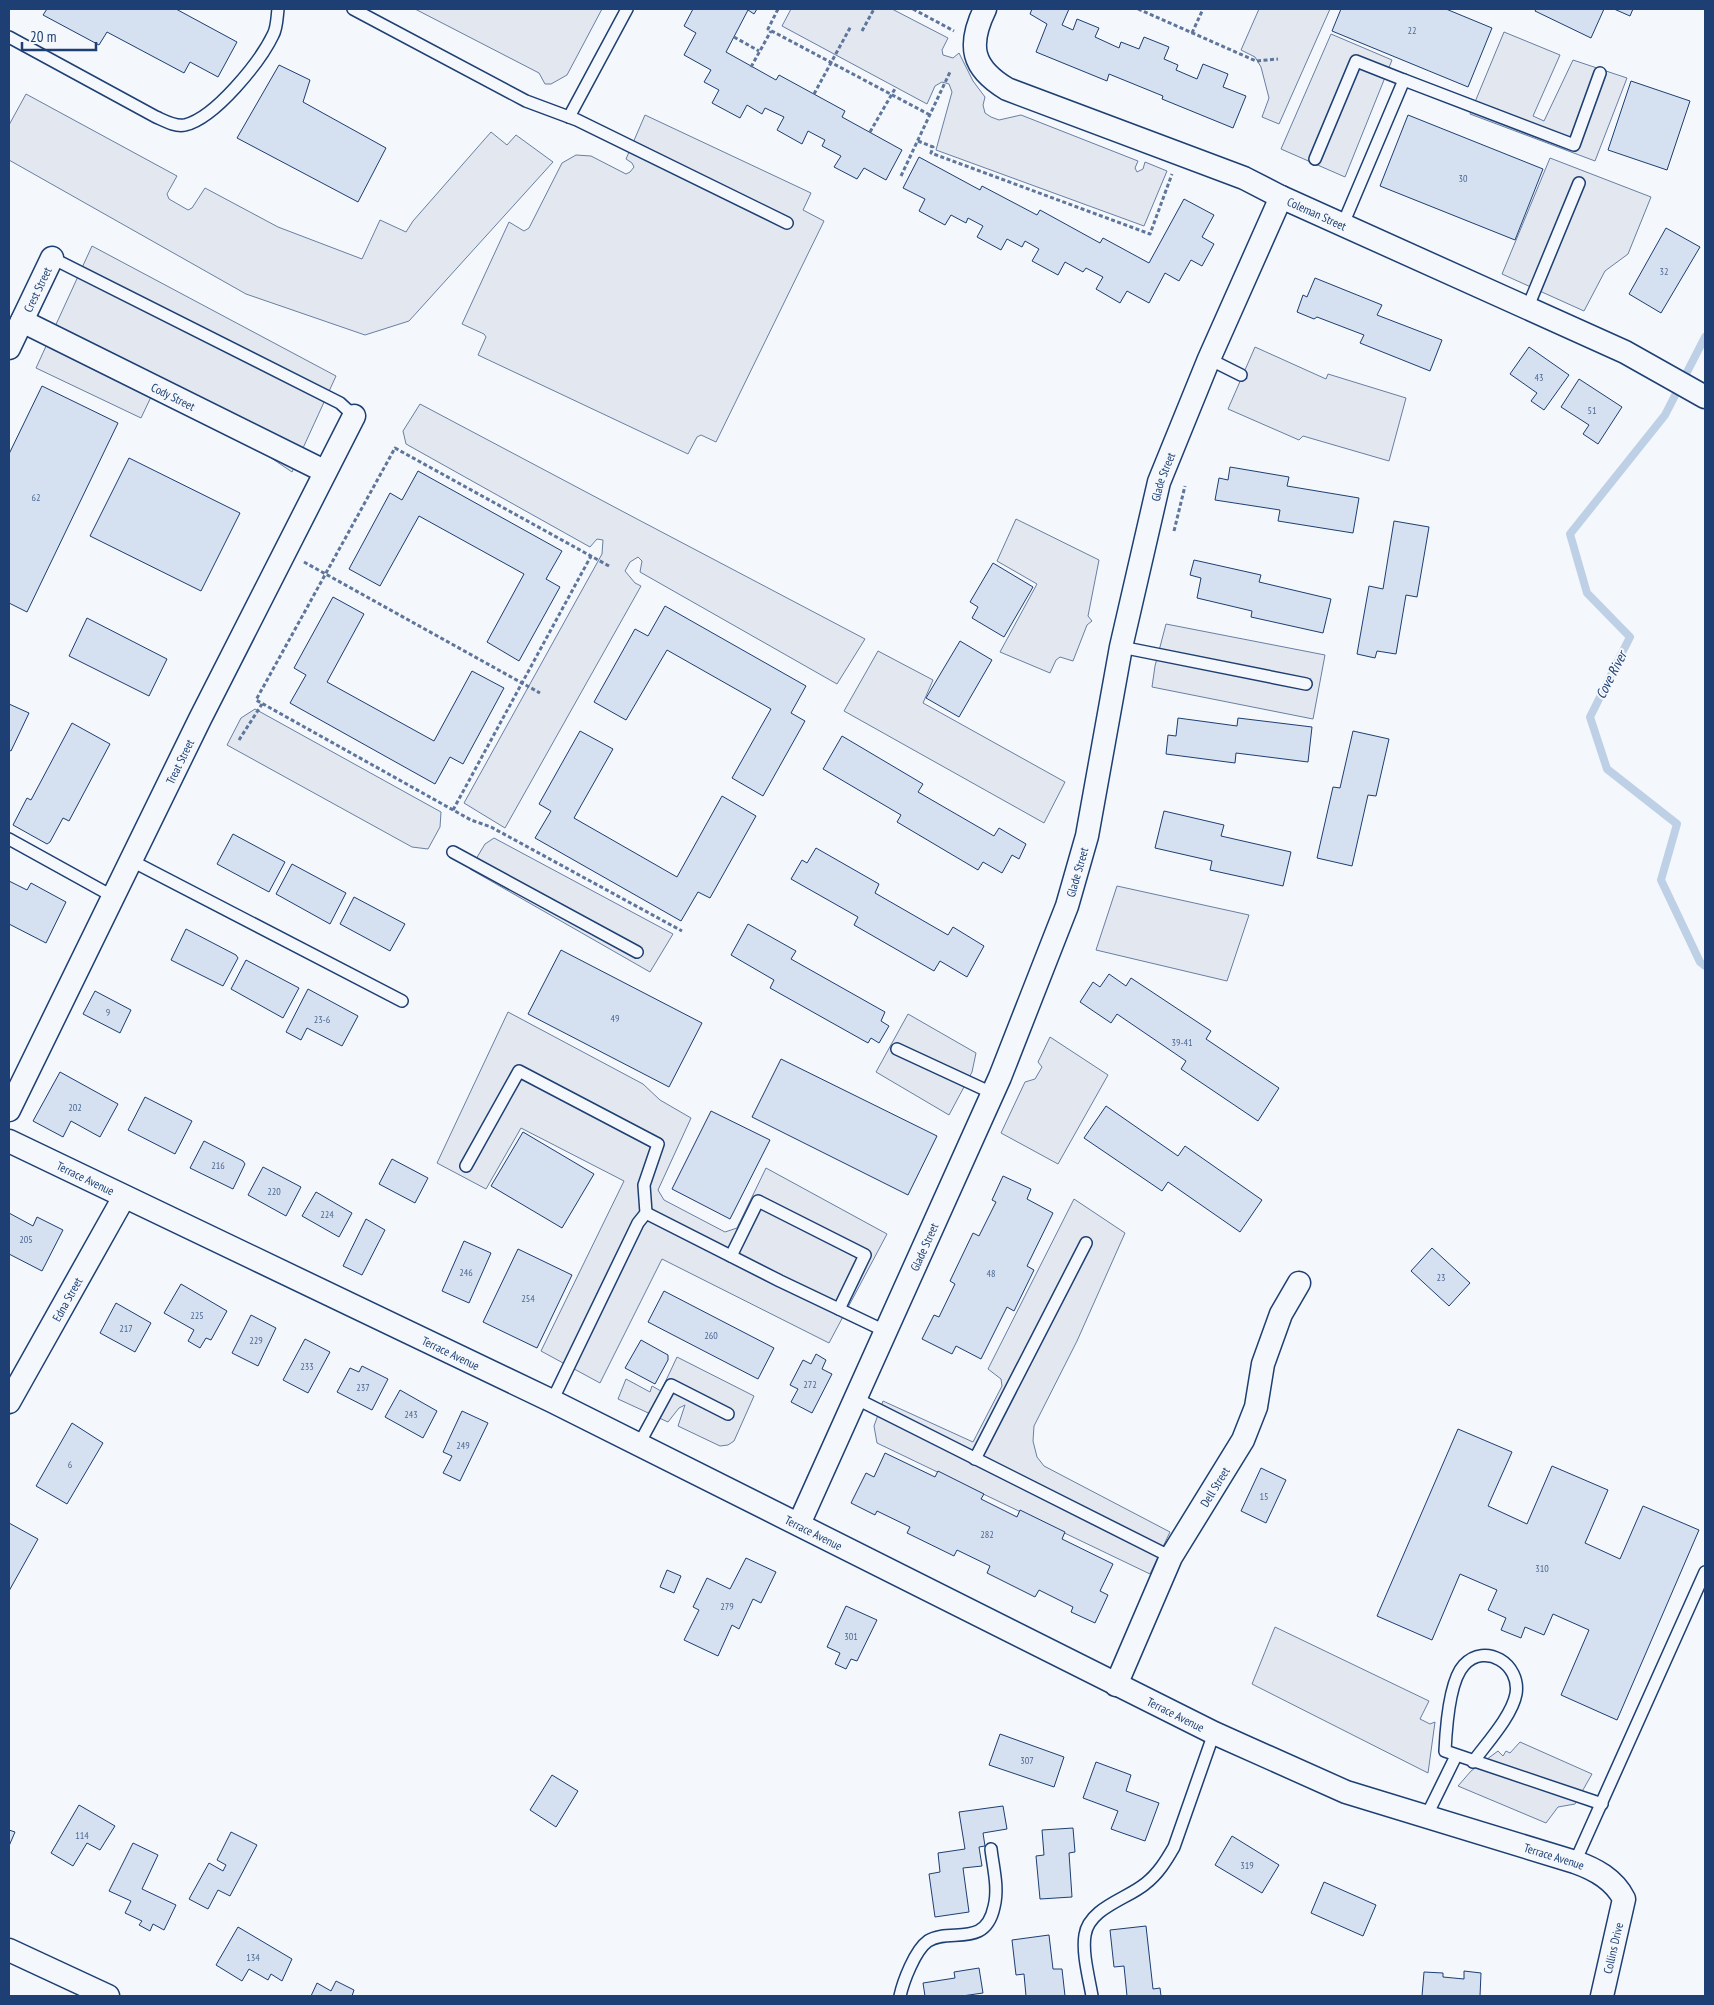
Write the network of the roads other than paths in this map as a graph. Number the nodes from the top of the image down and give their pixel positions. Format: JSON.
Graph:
{"nodes":[{"id":1,"x":278,"y":9,"type":"edge"},
{"id":2,"x":353,"y":9,"type":"edge"},
{"id":3,"x":627,"y":9,"type":"edge"},
{"id":4,"x":985,"y":9,"type":"edge"},
{"id":5,"x":9,"y":36,"type":"edge"},
{"id":6,"x":1600,"y":73,"type":"dead end"},
{"id":7,"x":1404,"y":80,"type":"junction"},
{"id":8,"x":569,"y":117,"type":"junction"},
{"id":9,"x":1315,"y":159,"type":"dead end"},
{"id":10,"x":1579,"y":183,"type":"dead end"},
{"id":11,"x":1281,"y":197,"type":"junction"},
{"id":12,"x":787,"y":223,"type":"dead end"},
{"id":13,"x":1343,"y":224,"type":"junction"},
{"id":14,"x":52,"y":258,"type":"joint"},
{"id":15,"x":1527,"y":309,"type":"junction"},
{"id":16,"x":22,"y":321,"type":"junction"},
{"id":17,"x":9,"y":348,"type":"edge"},
{"id":18,"x":1209,"y":359,"type":"junction"},
{"id":19,"x":1241,"y":375,"type":"dead end"},
{"id":20,"x":1688,"y":388,"type":"edge"},
{"id":21,"x":354,"y":416,"type":"joint"},
{"id":22,"x":324,"y":471,"type":"junction"},
{"id":23,"x":1121,"y":647,"type":"junction"},
{"id":24,"x":1306,"y":684,"type":"dead end"},
{"id":25,"x":9,"y":839,"type":"edge"},
{"id":26,"x":453,"y":852,"type":"dead end"},
{"id":27,"x":132,"y":861,"type":"junction"},
{"id":28,"x":112,"y":896,"type":"junction"},
{"id":29,"x":636,"y":952,"type":"dead end"},
{"id":30,"x":402,"y":1001,"type":"dead end"},
{"id":31,"x":898,"y":1048,"type":"dead end"},
{"id":32,"x":992,"y":1093,"type":"junction"},
{"id":33,"x":9,"y":1110,"type":"edge"},
{"id":34,"x":9,"y":1141,"type":"edge"},
{"id":35,"x":466,"y":1166,"type":"dead end"},
{"id":36,"x":124,"y":1197,"type":"junction"},
{"id":37,"x":646,"y":1212,"type":"junction"},
{"id":38,"x":1086,"y":1242,"type":"dead end"},
{"id":39,"x":731,"y":1256,"type":"junction"},
{"id":40,"x":1299,"y":1283,"type":"dead end"},
{"id":41,"x":839,"y":1309,"type":"junction"},
{"id":42,"x":885,"y":1331,"type":"junction"},
{"id":43,"x":855,"y":1398,"type":"junction"},
{"id":44,"x":552,"y":1401,"type":"junction"},
{"id":45,"x":9,"y":1402,"type":"edge"},
{"id":46,"x":728,"y":1414,"type":"dead end"},
{"id":47,"x":638,"y":1446,"type":"junction"},
{"id":48,"x":975,"y":1458,"type":"junction"},
{"id":49,"x":799,"y":1524,"type":"junction"},
{"id":50,"x":1171,"y":1557,"type":"junction"},
{"id":51,"x":1705,"y":1572,"type":"edge"},
{"id":52,"x":1116,"y":1685,"type":"junction"},
{"id":53,"x":1214,"y":1733,"type":"junction"},
{"id":54,"x":1456,"y":1756,"type":"junction"},
{"id":55,"x":1473,"y":1762,"type":"junction"},
{"id":56,"x":1602,"y":1804,"type":"junction"},
{"id":57,"x":1426,"y":1818,"type":"junction"},
{"id":58,"x":991,"y":1849,"type":"dead end"},
{"id":59,"x":1575,"y":1862,"type":"junction"},
{"id":60,"x":1624,"y":1899,"type":"joint"},
{"id":61,"x":9,"y":1950,"type":"edge"},
{"id":62,"x":108,"y":1996,"type":"edge"},
{"id":63,"x":900,"y":1996,"type":"edge"},
{"id":64,"x":1092,"y":1996,"type":"edge"},
{"id":65,"x":1602,"y":1996,"type":"edge"}],
"edges":[{"from":1,"to":5,"type":"lane"},
{"from":2,"to":8,"type":"lane"},
{"from":3,"to":8,"type":"lane"},
{"from":4,"to":11,"type":"street","name":"Coleman Street"},
{"from":6,"to":7,"type":"lane"},
{"from":7,"to":9,"type":"lane"},
{"from":7,"to":13,"type":"lane"},
{"from":8,"to":12,"type":"lane"},
{"from":10,"to":15,"type":"lane"},
{"from":11,"to":13,"type":"street","name":"Coleman Street"},
{"from":11,"to":18,"type":"street","name":"Glade Street"},
{"from":13,"to":15,"type":"street","name":"Coleman Street"},
{"from":14,"to":16,"type":"street","name":"Crest Street"},
{"from":14,"to":21,"type":"lane"},
{"from":15,"to":20,"type":"street","name":"Coleman Street"},
{"from":16,"to":17,"type":"street","name":"Crest Street"},
{"from":16,"to":22,"type":"street","name":"Cody Street"},
{"from":18,"to":19,"type":"lane"},
{"from":18,"to":23,"type":"street","name":"Glade Street"},
{"from":21,"to":22,"type":"street","name":"Treat Street"},
{"from":22,"to":27,"type":"street","name":"Treat Street"},
{"from":23,"to":24,"type":"lane"},
{"from":23,"to":32,"type":"street","name":"Glade Street"},
{"from":25,"to":28,"type":"lane"},
{"from":26,"to":29,"type":"lane"},
{"from":27,"to":28,"type":"street","name":"Treat Street"},
{"from":27,"to":30,"type":"lane"},
{"from":28,"to":33,"type":"street","name":"Treat Street"},
{"from":31,"to":32,"type":"lane"},
{"from":32,"to":42,"type":"street","name":"Glade Street"},
{"from":34,"to":36,"type":"street","name":"Terrace Avenue"},
{"from":35,"to":37,"type":"lane"},
{"from":36,"to":44,"type":"street","name":"Terrace Avenue"},
{"from":36,"to":45,"type":"street","name":"Edna Street"},
{"from":37,"to":39,"type":"lane"},
{"from":37,"to":44,"type":"lane"},
{"from":38,"to":48,"type":"lane"},
{"from":39,"to":41,"type":"lane"},
{"from":39,"to":41,"type":"lane"},
{"from":40,"to":50,"type":"street","name":"Dell Street"},
{"from":41,"to":42,"type":"lane"},
{"from":42,"to":43,"type":"street","name":"Glade Street"},
{"from":43,"to":48,"type":"lane"},
{"from":43,"to":49,"type":"street","name":"Glade Street"},
{"from":44,"to":47,"type":"street","name":"Terrace Avenue"},
{"from":46,"to":47,"type":"lane"},
{"from":47,"to":49,"type":"street","name":"Terrace Avenue"},
{"from":48,"to":50,"type":"lane"},
{"from":49,"to":52,"type":"street","name":"Terrace Avenue"},
{"from":50,"to":52,"type":"street","name":"Dell Street"},
{"from":51,"to":56,"type":"lane"},
{"from":52,"to":53,"type":"street","name":"Terrace Avenue"},
{"from":53,"to":57,"type":"street","name":"Terrace Avenue"},
{"from":53,"to":64,"type":"lane"},
{"from":54,"to":55,"type":"lane"},
{"from":54,"to":55,"type":"lane"},
{"from":54,"to":57,"type":"lane"},
{"from":55,"to":56,"type":"lane"},
{"from":56,"to":59,"type":"lane"},
{"from":57,"to":59,"type":"street","name":"Terrace Avenue"},
{"from":58,"to":63,"type":"lane"},
{"from":59,"to":60,"type":"street","name":"Terrace Avenue"},
{"from":60,"to":65,"type":"street","name":"Collins Drive"},
{"from":61,"to":62,"type":"street"}]}
